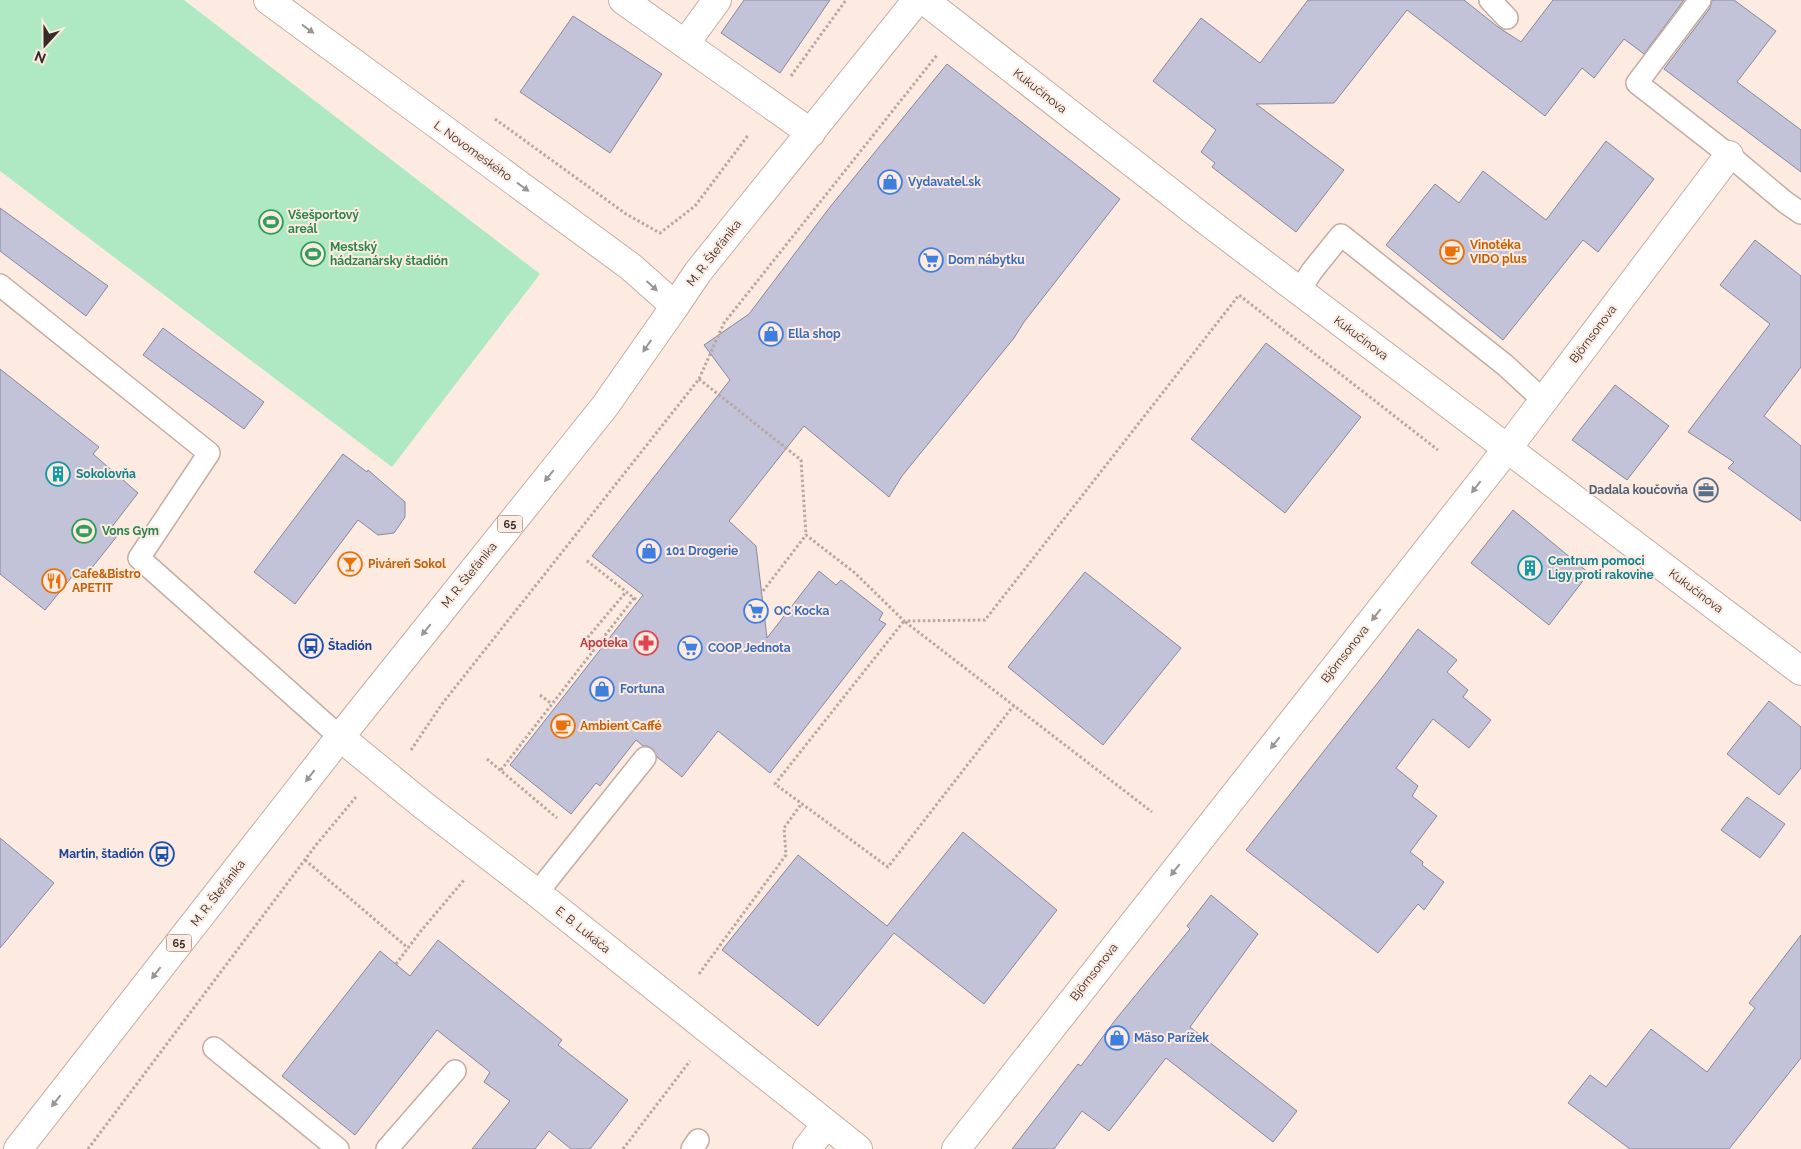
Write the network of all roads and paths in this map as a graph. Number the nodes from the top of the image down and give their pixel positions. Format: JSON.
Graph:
{"nodes":[{"id":1,"x":268,"y":0,"type":"edge"},
{"id":2,"x":623,"y":0,"type":"edge"},
{"id":3,"x":717,"y":0,"type":"edge"},
{"id":4,"x":846,"y":0,"type":"edge"},
{"id":5,"x":917,"y":0,"type":"edge"},
{"id":6,"x":924,"y":0,"type":"edge"},
{"id":7,"x":1490,"y":0,"type":"edge"},
{"id":8,"x":1700,"y":0,"type":"edge"},
{"id":9,"x":1507,"y":18,"type":"dead end"},
{"id":10,"x":959,"y":28,"type":"junction"},
{"id":11,"x":685,"y":44,"type":"junction"},
{"id":12,"x":771,"y":105,"type":"junction"},
{"id":13,"x":494,"y":118,"type":"dead end"},
{"id":14,"x":811,"y":133,"type":"junction"},
{"id":15,"x":1729,"y":155,"type":"junction"},
{"id":16,"x":1801,"y":213,"type":"edge"},
{"id":17,"x":0,"y":285,"type":"edge"},
{"id":18,"x":1300,"y":291,"type":"junction"},
{"id":19,"x":675,"y":306,"type":"junction"},
{"id":20,"x":699,"y":379,"type":"junction"},
{"id":21,"x":1543,"y":400,"type":"junction"},
{"id":22,"x":1506,"y":449,"type":"junction"},
{"id":23,"x":1438,"y":450,"type":"dead end"},
{"id":24,"x":806,"y":534,"type":"junction"},
{"id":25,"x":586,"y":560,"type":"dead end"},
{"id":26,"x":763,"y":591,"type":"dead end"},
{"id":27,"x":626,"y":592,"type":"junction"},
{"id":28,"x":634,"y":598,"type":"junction"},
{"id":29,"x":638,"y":601,"type":"dead end"},
{"id":30,"x":904,"y":621,"type":"junction"},
{"id":31,"x":593,"y":651,"type":"junction"},
{"id":32,"x":1801,"y":671,"type":"edge"},
{"id":33,"x":540,"y":695,"type":"dead end"},
{"id":34,"x":552,"y":704,"type":"junction"},
{"id":35,"x":1014,"y":705,"type":"junction"},
{"id":36,"x":340,"y":737,"type":"junction"},
{"id":37,"x":645,"y":758,"type":"dead end"},
{"id":38,"x":487,"y":759,"type":"dead end"},
{"id":39,"x":501,"y":770,"type":"junction"},
{"id":40,"x":405,"y":791,"type":"junction"},
{"id":41,"x":364,"y":801,"type":"dead end"},
{"id":42,"x":802,"y":804,"type":"junction"},
{"id":43,"x":1152,"y":812,"type":"dead end"},
{"id":44,"x":558,"y":819,"type":"dead end"},
{"id":45,"x":305,"y":860,"type":"junction"},
{"id":46,"x":468,"y":876,"type":"dead end"},
{"id":47,"x":537,"y":893,"type":"junction"},
{"id":48,"x":408,"y":948,"type":"junction"},
{"id":49,"x":396,"y":964,"type":"dead end"},
{"id":50,"x":698,"y":974,"type":"dead end"},
{"id":51,"x":214,"y":1048,"type":"dead end"},
{"id":52,"x":695,"y":1055,"type":"dead end"},
{"id":53,"x":455,"y":1071,"type":"dead end"},
{"id":54,"x":826,"y":1124,"type":"junction"},
{"id":55,"x":18,"y":1149,"type":"edge"},
{"id":56,"x":88,"y":1149,"type":"edge"},
{"id":57,"x":338,"y":1149,"type":"edge"},
{"id":58,"x":387,"y":1149,"type":"edge"},
{"id":59,"x":624,"y":1149,"type":"edge"},
{"id":60,"x":807,"y":1149,"type":"edge"},
{"id":61,"x":858,"y":1149,"type":"edge"},
{"id":62,"x":956,"y":1149,"type":"edge"}],
"edges":[{"from":1,"to":19,"type":"street","name":"L. Novomeského","one_way":true},
{"from":2,"to":11,"type":"street"},
{"from":3,"to":11,"type":"street"},
{"from":4,"to":12,"type":"path"},
{"from":5,"to":14,"type":"street","name":"M. R. Štefánika"},
{"from":6,"to":10,"type":"street","name":"Kukučínova"},
{"from":7,"to":9,"type":"lane"},
{"from":8,"to":15,"type":"lane"},
{"from":10,"to":18,"type":"street","name":"Kukučínova"},
{"from":10,"to":20,"type":"path"},
{"from":11,"to":12,"type":"street"},
{"from":12,"to":13,"type":"path"},
{"from":12,"to":14,"type":"street"},
{"from":14,"to":19,"type":"street","name":"M. R. Štefánika"},
{"from":15,"to":16,"type":"lane"},
{"from":15,"to":21,"type":"street","name":"Björnsonova"},
{"from":17,"to":36,"type":"lane"},
{"from":18,"to":21,"type":"lane"},
{"from":18,"to":22,"type":"street","name":"Kukučínova"},
{"from":19,"to":36,"type":"street","name":"M. R. Štefánika","number":"65","one_way":true},
{"from":20,"to":24,"type":"path"},
{"from":20,"to":40,"type":"path"},
{"from":21,"to":22,"type":"street","name":"Björnsonova"},
{"from":22,"to":32,"type":"street","name":"Kukučínova"},
{"from":22,"to":62,"type":"street","name":"Björnsonova","one_way":true},
{"from":23,"to":30,"type":"path"},
{"from":24,"to":26,"type":"path"},
{"from":24,"to":30,"type":"path"},
{"from":25,"to":27,"type":"path"},
{"from":27,"to":28,"type":"path"},
{"from":27,"to":31,"type":"path"},
{"from":28,"to":29,"type":"path"},
{"from":28,"to":31,"type":"path"},
{"from":30,"to":35,"type":"path"},
{"from":30,"to":42,"type":"path"},
{"from":31,"to":34,"type":"path"},
{"from":33,"to":34,"type":"path"},
{"from":34,"to":39,"type":"path"},
{"from":35,"to":42,"type":"path"},
{"from":35,"to":43,"type":"path"},
{"from":36,"to":40,"type":"street","name":"E. B. Lukáča"},
{"from":36,"to":55,"type":"street","name":"M. R. Štefánika","number":"65","one_way":true},
{"from":37,"to":47,"type":"lane"},
{"from":38,"to":39,"type":"path"},
{"from":39,"to":44,"type":"path"},
{"from":40,"to":47,"type":"street","name":"E. B. Lukáča"},
{"from":41,"to":45,"type":"path"},
{"from":42,"to":50,"type":"path"},
{"from":45,"to":48,"type":"path"},
{"from":45,"to":56,"type":"path"},
{"from":46,"to":48,"type":"path"},
{"from":47,"to":54,"type":"street","name":"E. B. Lukáča"},
{"from":48,"to":49,"type":"path"},
{"from":51,"to":57,"type":"lane"},
{"from":52,"to":59,"type":"path"},
{"from":53,"to":58,"type":"lane"},
{"from":54,"to":60,"type":"street"},
{"from":54,"to":61,"type":"street","name":"E. B. Lukáča"}]}
